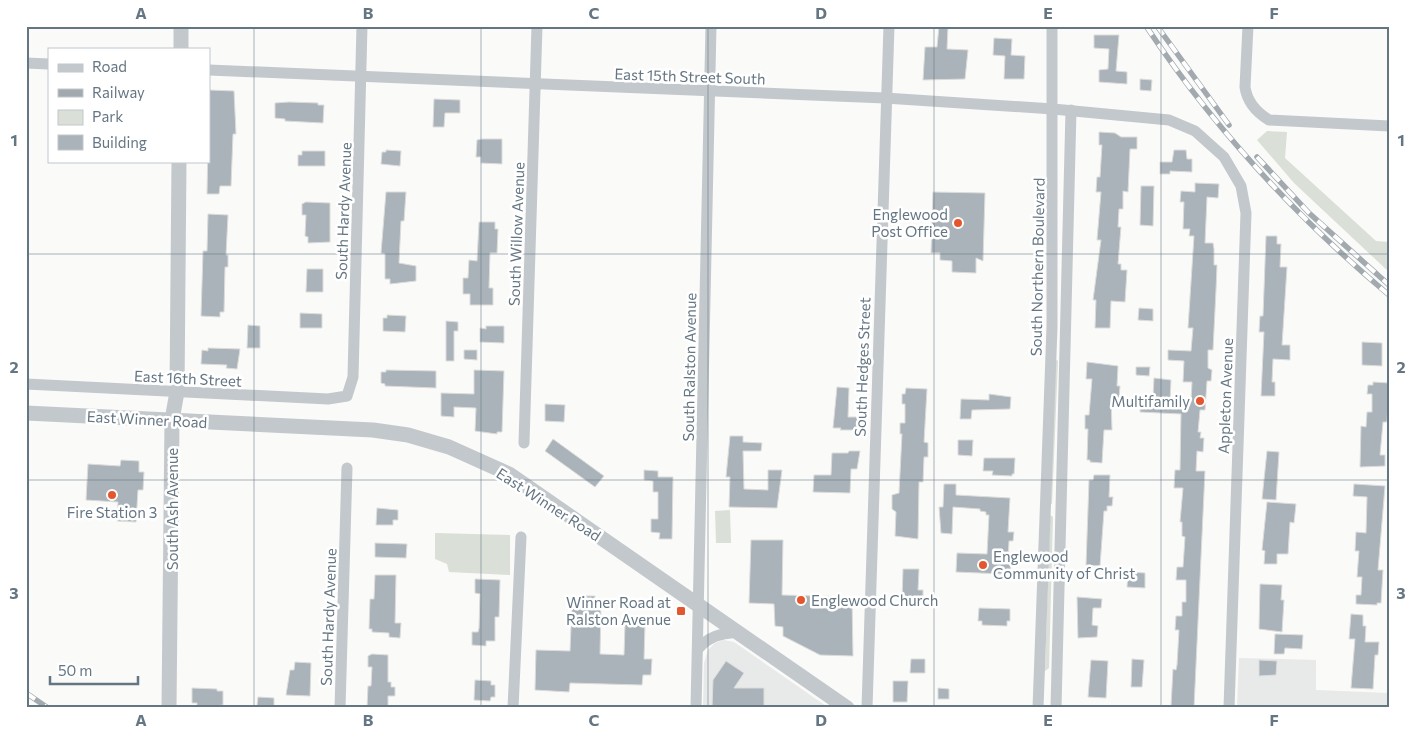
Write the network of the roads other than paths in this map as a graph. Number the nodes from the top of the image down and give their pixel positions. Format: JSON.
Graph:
{"nodes":[{"id":1,"x":181,"y":26,"type":"edge"},
{"id":2,"x":362,"y":26,"type":"edge"},
{"id":3,"x":537,"y":26,"type":"edge"},
{"id":4,"x":712,"y":26,"type":"edge"},
{"id":5,"x":889,"y":26,"type":"edge"},
{"id":6,"x":1052,"y":26,"type":"edge"},
{"id":7,"x":1248,"y":26,"type":"edge"},
{"id":8,"x":181,"y":48,"type":"edge"},
{"id":9,"x":26,"y":63,"type":"edge"},
{"id":10,"x":48,"y":64,"type":"edge"},
{"id":11,"x":210,"y":70,"type":"edge"},
{"id":12,"x":361,"y":78,"type":"junction"},
{"id":13,"x":536,"y":86,"type":"junction"},
{"id":14,"x":710,"y":92,"type":"junction"},
{"id":15,"x":885,"y":98,"type":"junction"},
{"id":16,"x":1053,"y":109,"type":"junction"},
{"id":17,"x":1071,"y":110,"type":"junction"},
{"id":18,"x":1169,"y":120,"type":"joint"},
{"id":19,"x":1389,"y":126,"type":"edge"},
{"id":20,"x":180,"y":162,"type":"edge"},
{"id":21,"x":26,"y":384,"type":"edge"},
{"id":22,"x":177,"y":392,"type":"junction"},
{"id":23,"x":347,"y":396,"type":"joint"},
{"id":24,"x":26,"y":413,"type":"edge"},
{"id":25,"x":172,"y":420,"type":"junction"},
{"id":26,"x":524,"y":443,"type":"dead end"},
{"id":27,"x":347,"y":468,"type":"dead end"},
{"id":28,"x":1045,"y":508,"type":"junction"},
{"id":29,"x":1061,"y":509,"type":"junction"},
{"id":30,"x":521,"y":537,"type":"dead end"},
{"id":31,"x":700,"y":606,"type":"junction"},
{"id":32,"x":737,"y":632,"type":"junction"},
{"id":33,"x":698,"y":649,"type":"junction"},
{"id":34,"x":1039,"y":677,"type":"junction"},
{"id":35,"x":1056,"y":678,"type":"junction"},
{"id":36,"x":170,"y":708,"type":"edge"},
{"id":37,"x":340,"y":708,"type":"edge"},
{"id":38,"x":514,"y":708,"type":"edge"},
{"id":39,"x":696,"y":708,"type":"edge"},
{"id":40,"x":847,"y":708,"type":"edge"},
{"id":41,"x":867,"y":708,"type":"edge"},
{"id":42,"x":1038,"y":708,"type":"edge"},
{"id":43,"x":1056,"y":708,"type":"edge"},
{"id":44,"x":1229,"y":708,"type":"edge"}],
"edges":[{"from":1,"to":8,"type":"street"},
{"from":2,"to":12,"type":"street","name":"South Hardy Avenue"},
{"from":3,"to":13,"type":"street","name":"South Willow Avenue"},
{"from":4,"to":14,"type":"street","name":"South Ralston Avenue"},
{"from":5,"to":15,"type":"street","name":"South Hedges Street"},
{"from":6,"to":16,"type":"street","name":"South Northern Boulevard"},
{"from":7,"to":19,"type":"street"},
{"from":9,"to":10,"type":"street"},
{"from":11,"to":12,"type":"street","name":"East 15th Street South"},
{"from":12,"to":13,"type":"street","name":"East 15th Street South"},
{"from":12,"to":23,"type":"street","name":"South Hardy Avenue"},
{"from":13,"to":14,"type":"street","name":"East 15th Street South"},
{"from":13,"to":26,"type":"street","name":"South Willow Avenue"},
{"from":14,"to":15,"type":"street","name":"East 15th Street South"},
{"from":14,"to":31,"type":"street","name":"South Ralston Avenue"},
{"from":15,"to":16,"type":"street","name":"East 15th Street South"},
{"from":15,"to":41,"type":"street","name":"South Hedges Street"},
{"from":16,"to":17,"type":"street","name":"East 15th Street South"},
{"from":16,"to":28,"type":"street","name":"South Northern Boulevard"},
{"from":17,"to":18,"type":"street","name":"East 15th Street South"},
{"from":17,"to":29,"type":"street","name":"South Northern Boulevard"},
{"from":18,"to":44,"type":"street","name":"Appleton Avenue"},
{"from":20,"to":22,"type":"street","name":"South Ash Avenue"},
{"from":21,"to":22,"type":"street","name":"East 16th Street"},
{"from":22,"to":23,"type":"street","name":"East 16th Street"},
{"from":22,"to":25,"type":"street","name":"South Ash Avenue"},
{"from":24,"to":25,"type":"street","name":"East Winner Road"},
{"from":25,"to":31,"type":"street","name":"East Winner Road"},
{"from":25,"to":36,"type":"street","name":"South Ash Avenue"},
{"from":27,"to":37,"type":"street","name":"South Hardy Avenue"},
{"from":28,"to":29,"type":"street"},
{"from":28,"to":34,"type":"street","name":"South Northern Boulevard"},
{"from":29,"to":35,"type":"street","name":"South Northern Boulevard"},
{"from":30,"to":38,"type":"street"},
{"from":31,"to":32,"type":"street","name":"East Winner Road"},
{"from":31,"to":33,"type":"street","name":"South Ralston Avenue"},
{"from":32,"to":33,"type":"street"},
{"from":32,"to":40,"type":"street","name":"East Winner Road"},
{"from":33,"to":39,"type":"street","name":"South Ralston Avenue"},
{"from":34,"to":35,"type":"street"},
{"from":34,"to":42,"type":"street","name":"South Northern Boulevard"},
{"from":35,"to":43,"type":"street","name":"South Northern Boulevard"}]}
